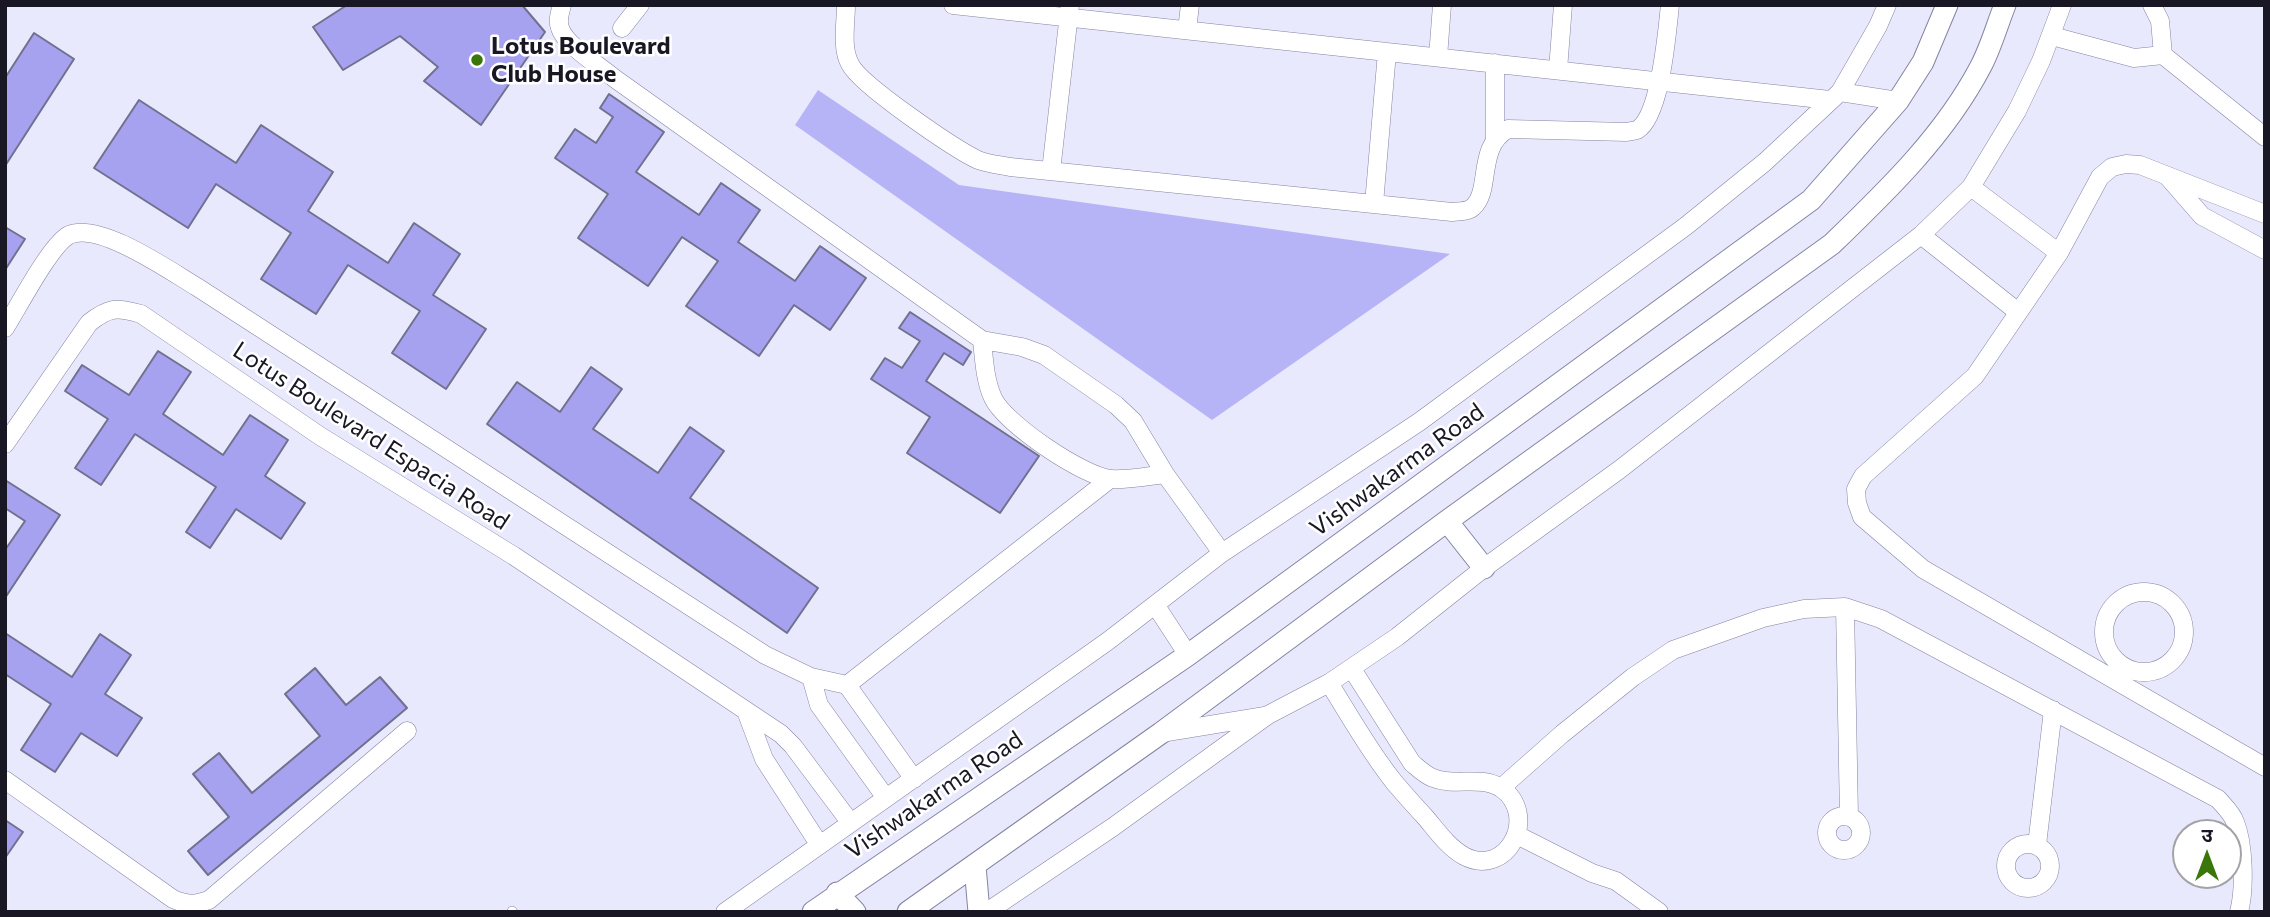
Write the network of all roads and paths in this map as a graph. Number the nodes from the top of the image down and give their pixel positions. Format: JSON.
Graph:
{"nodes":[{"id":1,"x":562,"y":5,"type":"edge"},
{"id":2,"x":640,"y":5,"type":"edge"},
{"id":3,"x":846,"y":5,"type":"edge"},
{"id":4,"x":953,"y":5,"type":"edge"},
{"id":5,"x":1190,"y":5,"type":"edge"},
{"id":6,"x":1443,"y":5,"type":"edge"},
{"id":7,"x":1563,"y":5,"type":"edge"},
{"id":8,"x":1670,"y":5,"type":"edge"},
{"id":9,"x":1887,"y":5,"type":"edge"},
{"id":10,"x":1947,"y":5,"type":"edge"},
{"id":11,"x":2005,"y":5,"type":"edge"},
{"id":12,"x":2062,"y":5,"type":"edge"},
{"id":13,"x":2151,"y":5,"type":"edge"},
{"id":14,"x":1070,"y":12,"type":"edge"},
{"id":15,"x":622,"y":28,"type":"dead end"},
{"id":16,"x":1187,"y":30,"type":"junction"},
{"id":17,"x":2052,"y":36,"type":"junction"},
{"id":18,"x":1387,"y":52,"type":"junction"},
{"id":19,"x":2163,"y":55,"type":"junction"},
{"id":20,"x":1438,"y":57,"type":"junction"},
{"id":21,"x":1494,"y":63,"type":"junction"},
{"id":22,"x":1558,"y":70,"type":"junction"},
{"id":23,"x":1661,"y":81,"type":"junction"},
{"id":24,"x":1835,"y":96,"type":"junction"},
{"id":25,"x":1898,"y":101,"type":"junction"},
{"id":26,"x":2265,"y":137,"type":"edge"},
{"id":27,"x":1495,"y":140,"type":"junction"},
{"id":28,"x":1051,"y":171,"type":"junction"},
{"id":29,"x":2165,"y":175,"type":"junction"},
{"id":30,"x":1970,"y":187,"type":"junction"},
{"id":31,"x":1374,"y":204,"type":"junction"},
{"id":32,"x":2265,"y":214,"type":"edge"},
{"id":33,"x":1921,"y":235,"type":"junction"},
{"id":34,"x":2265,"y":250,"type":"edge"},
{"id":35,"x":2059,"y":253,"type":"junction"},
{"id":36,"x":2018,"y":312,"type":"junction"},
{"id":37,"x":5,"y":328,"type":"edge"},
{"id":38,"x":982,"y":340,"type":"junction"},
{"id":39,"x":5,"y":444,"type":"edge"},
{"id":40,"x":1165,"y":474,"type":"junction"},
{"id":41,"x":1110,"y":479,"type":"junction"},
{"id":42,"x":1447,"y":521,"type":"junction"},
{"id":43,"x":1222,"y":554,"type":"junction"},
{"id":44,"x":1484,"y":568,"type":"junction"},
{"id":45,"x":1156,"y":606,"type":"junction"},
{"id":46,"x":1845,"y":607,"type":"junction"},
{"id":47,"x":2107,"y":649,"type":"junction"},
{"id":48,"x":1188,"y":655,"type":"junction"},
{"id":49,"x":2088,"y":664,"type":"junction"},
{"id":50,"x":1352,"y":669,"type":"junction"},
{"id":51,"x":2144,"y":672,"type":"junction"},
{"id":52,"x":811,"y":677,"type":"junction"},
{"id":53,"x":1329,"y":683,"type":"junction"},
{"id":54,"x":847,"y":685,"type":"junction"},
{"id":55,"x":2145,"y":697,"type":"junction"},
{"id":56,"x":2053,"y":710,"type":"junction"},
{"id":57,"x":746,"y":711,"type":"junction"},
{"id":58,"x":1268,"y":715,"type":"junction"},
{"id":59,"x":407,"y":732,"type":"dead end"},
{"id":60,"x":1161,"y":733,"type":"junction"},
{"id":61,"x":2265,"y":767,"type":"edge"},
{"id":62,"x":914,"y":779,"type":"junction"},
{"id":63,"x":5,"y":780,"type":"edge"},
{"id":64,"x":1501,"y":788,"type":"junction"},
{"id":65,"x":886,"y":798,"type":"junction"},
{"id":66,"x":1849,"y":817,"type":"dead end"},
{"id":67,"x":850,"y":822,"type":"junction"},
{"id":68,"x":1517,"y":835,"type":"junction"},
{"id":69,"x":819,"y":844,"type":"junction"},
{"id":70,"x":2037,"y":845,"type":"dead end"},
{"id":71,"x":975,"y":866,"type":"junction"},
{"id":72,"x":837,"y":893,"type":"junction"},
{"id":73,"x":725,"y":912,"type":"edge"},
{"id":74,"x":813,"y":912,"type":"edge"},
{"id":75,"x":855,"y":912,"type":"edge"},
{"id":76,"x":908,"y":912,"type":"edge"},
{"id":77,"x":979,"y":912,"type":"edge"},
{"id":78,"x":987,"y":912,"type":"edge"},
{"id":79,"x":1660,"y":912,"type":"edge"},
{"id":80,"x":2239,"y":912,"type":"edge"}],
"edges":[{"from":1,"to":38,"type":"street"},
{"from":2,"to":15,"type":"street"},
{"from":3,"to":28,"type":"street"},
{"from":4,"to":14,"type":"street"},
{"from":5,"to":16,"type":"street"},
{"from":6,"to":20,"type":"street"},
{"from":7,"to":22,"type":"street"},
{"from":8,"to":23,"type":"street"},
{"from":9,"to":24,"type":"street"},
{"from":10,"to":25,"type":"street","name":"Vishwakarma Road"},
{"from":11,"to":42,"type":"street"},
{"from":12,"to":17,"type":"street"},
{"from":13,"to":19,"type":"street"},
{"from":14,"to":16,"type":"street"},
{"from":14,"to":28,"type":"street"},
{"from":16,"to":18,"type":"street"},
{"from":17,"to":19,"type":"street"},
{"from":17,"to":30,"type":"street"},
{"from":18,"to":20,"type":"street"},
{"from":18,"to":31,"type":"street"},
{"from":19,"to":26,"type":"street"},
{"from":20,"to":21,"type":"street"},
{"from":21,"to":22,"type":"street"},
{"from":21,"to":27,"type":"street"},
{"from":22,"to":23,"type":"street"},
{"from":23,"to":24,"type":"street"},
{"from":23,"to":27,"type":"street"},
{"from":24,"to":25,"type":"street"},
{"from":24,"to":43,"type":"street"},
{"from":25,"to":48,"type":"street","name":"Vishwakarma Road"},
{"from":27,"to":31,"type":"street"},
{"from":28,"to":31,"type":"street"},
{"from":29,"to":32,"type":"street"},
{"from":29,"to":34,"type":"street"},
{"from":29,"to":35,"type":"street"},
{"from":30,"to":33,"type":"street"},
{"from":30,"to":35,"type":"street"},
{"from":33,"to":36,"type":"street"},
{"from":33,"to":44,"type":"street"},
{"from":35,"to":36,"type":"street"},
{"from":36,"to":49,"type":"street"},
{"from":37,"to":52,"type":"street"},
{"from":38,"to":40,"type":"street"},
{"from":38,"to":41,"type":"street"},
{"from":39,"to":57,"type":"street","name":"Lotus Boulevard Espacia Road"},
{"from":40,"to":41,"type":"street"},
{"from":40,"to":43,"type":"street"},
{"from":41,"to":54,"type":"street"},
{"from":42,"to":44,"type":"street"},
{"from":42,"to":60,"type":"street"},
{"from":43,"to":45,"type":"street"},
{"from":44,"to":50,"type":"street"},
{"from":45,"to":48,"type":"street"},
{"from":45,"to":62,"type":"street"},
{"from":46,"to":56,"type":"street"},
{"from":46,"to":64,"type":"street"},
{"from":46,"to":66,"type":"street"},
{"from":47,"to":49,"type":"street"},
{"from":47,"to":51,"type":"street"},
{"from":47,"to":51,"type":"street"},
{"from":48,"to":72,"type":"street","name":"Vishwakarma Road"},
{"from":49,"to":55,"type":"street"},
{"from":50,"to":53,"type":"street"},
{"from":50,"to":64,"type":"street"},
{"from":51,"to":55,"type":"street"},
{"from":52,"to":54,"type":"street"},
{"from":52,"to":65,"type":"street"},
{"from":53,"to":58,"type":"street"},
{"from":53,"to":68,"type":"street"},
{"from":54,"to":62,"type":"street"},
{"from":55,"to":61,"type":"street"},
{"from":56,"to":70,"type":"street"},
{"from":56,"to":80,"type":"street"},
{"from":57,"to":67,"type":"street","name":"Lotus Boulevard Espacia Road"},
{"from":57,"to":69,"type":"street"},
{"from":58,"to":60,"type":"street"},
{"from":58,"to":78,"type":"street"},
{"from":59,"to":63,"type":"street"},
{"from":60,"to":71,"type":"street"},
{"from":62,"to":65,"type":"street"},
{"from":64,"to":68,"type":"street"},
{"from":65,"to":67,"type":"street"},
{"from":67,"to":69,"type":"street"},
{"from":68,"to":79,"type":"street"},
{"from":69,"to":73,"type":"street"},
{"from":71,"to":76,"type":"street"},
{"from":71,"to":77,"type":"street"},
{"from":72,"to":74,"type":"street","name":"Vishwakarma Road"},
{"from":72,"to":75,"type":"street"}]}
